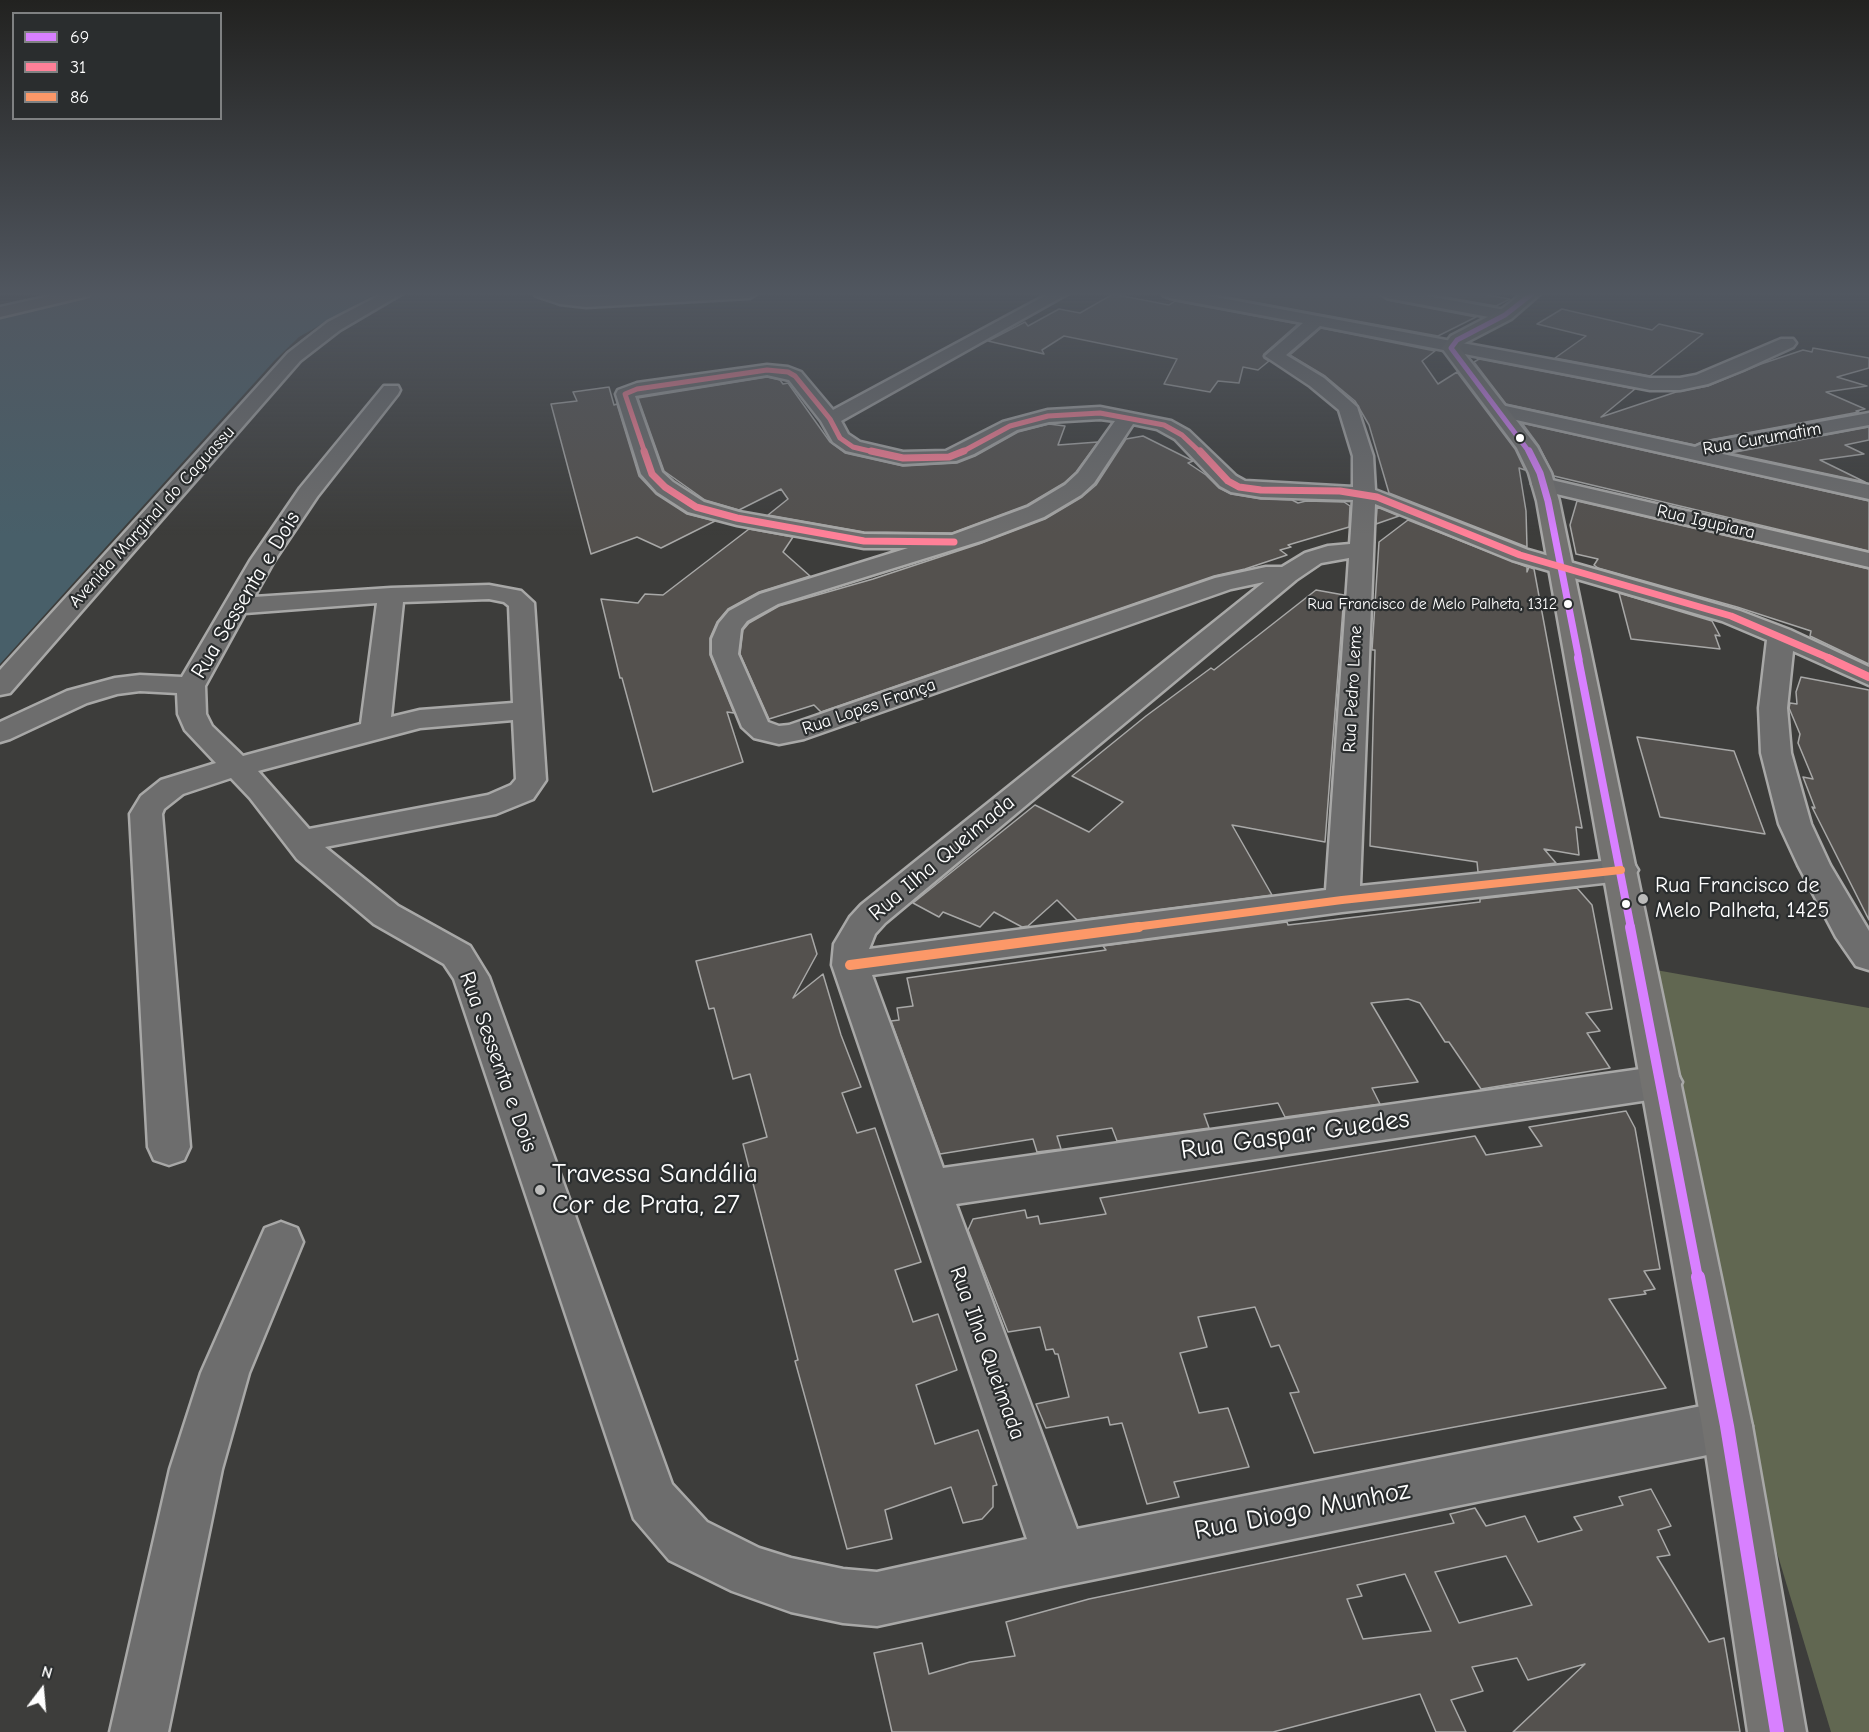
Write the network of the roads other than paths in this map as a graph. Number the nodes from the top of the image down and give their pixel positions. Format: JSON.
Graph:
{"nodes":[{"id":1,"x":279,"y":374,"type":"edge"},
{"id":2,"x":741,"y":374,"type":"edge"},
{"id":3,"x":788,"y":374,"type":"edge"},
{"id":4,"x":913,"y":374,"type":"edge"},
{"id":5,"x":1303,"y":374,"type":"edge"},
{"id":6,"x":1471,"y":374,"type":"edge"},
{"id":7,"x":1589,"y":374,"type":"edge"},
{"id":8,"x":1717,"y":374,"type":"edge"},
{"id":9,"x":391,"y":390,"type":"dead end"},
{"id":10,"x":1501,"y":411,"type":"junction"},
{"id":11,"x":1128,"y":417,"type":"junction"},
{"id":12,"x":830,"y":419,"type":"junction"},
{"id":13,"x":1869,"y":419,"type":"edge"},
{"id":14,"x":1690,"y":452,"type":"junction"},
{"id":15,"x":1542,"y":484,"type":"junction"},
{"id":16,"x":1869,"y":492,"type":"edge"},
{"id":17,"x":1364,"y":494,"type":"junction"},
{"id":18,"x":850,"y":538,"type":"junction"},
{"id":19,"x":954,"y":542,"type":"junction"},
{"id":20,"x":1360,"y":550,"type":"junction"},
{"id":21,"x":1869,"y":560,"type":"edge"},
{"id":22,"x":1560,"y":566,"type":"junction"},
{"id":23,"x":1287,"y":575,"type":"junction"},
{"id":24,"x":849,"y":576,"type":"junction"},
{"id":25,"x":391,"y":595,"type":"junction"},
{"id":26,"x":237,"y":606,"type":"junction"},
{"id":27,"x":1781,"y":636,"type":"junction"},
{"id":28,"x":1869,"y":677,"type":"edge"},
{"id":29,"x":191,"y":686,"type":"junction"},
{"id":30,"x":0,"y":687,"type":"edge"},
{"id":31,"x":526,"y":710,"type":"junction"},
{"id":32,"x":375,"y":729,"type":"junction"},
{"id":33,"x":0,"y":733,"type":"edge"},
{"id":34,"x":234,"y":767,"type":"junction"},
{"id":35,"x":302,"y":841,"type":"junction"},
{"id":36,"x":1621,"y":870,"type":"junction"},
{"id":37,"x":1342,"y":900,"type":"junction"},
{"id":38,"x":1869,"y":957,"type":"edge"},
{"id":39,"x":850,"y":965,"type":"junction"},
{"id":40,"x":1662,"y":1082,"type":"junction"},
{"id":41,"x":169,"y":1147,"type":"dead end"},
{"id":42,"x":928,"y":1189,"type":"junction"},
{"id":43,"x":281,"y":1242,"type":"dead end"},
{"id":44,"x":1727,"y":1426,"type":"junction"},
{"id":45,"x":1061,"y":1559,"type":"junction"},
{"id":46,"x":878,"y":1599,"type":"joint"},
{"id":47,"x":139,"y":1732,"type":"edge"},
{"id":48,"x":1777,"y":1732,"type":"edge"}],
"edges":[{"from":1,"to":30,"type":"street","name":"Avenida Marginal do Caguassu"},
{"from":2,"to":18,"type":"street"},
{"from":3,"to":12,"type":"street"},
{"from":4,"to":12,"type":"street"},
{"from":5,"to":17,"type":"street","name":"Rua Pedro Leme"},
{"from":6,"to":10,"type":"main road"},
{"from":7,"to":8,"type":"street"},
{"from":9,"to":26,"type":"street","name":"Rua Sessenta e Dois"},
{"from":10,"to":14,"type":"street"},
{"from":10,"to":15,"type":"main road"},
{"from":11,"to":12,"type":"street"},
{"from":11,"to":17,"type":"street"},
{"from":11,"to":19,"type":"street","name":"Rua Lopes França"},
{"from":13,"to":14,"type":"street","name":"Rua Curumatim"},
{"from":14,"to":16,"type":"street"},
{"from":15,"to":21,"type":"street","name":"Rua Igupiara"},
{"from":15,"to":22,"type":"main road"},
{"from":17,"to":20,"type":"street","name":"Rua Pedro Leme"},
{"from":17,"to":22,"type":"street"},
{"from":18,"to":19,"type":"street"},
{"from":18,"to":24,"type":"street"},
{"from":19,"to":24,"type":"street","name":"Rua Lopes França"},
{"from":20,"to":23,"type":"street","name":"Rua Ilha Queimada"},
{"from":20,"to":37,"type":"street","name":"Rua Pedro Leme"},
{"from":22,"to":27,"type":"street"},
{"from":22,"to":36,"type":"main road"},
{"from":23,"to":24,"type":"street","name":"Rua Lopes França"},
{"from":23,"to":39,"type":"street","name":"Rua Ilha Queimada"},
{"from":25,"to":26,"type":"street"},
{"from":25,"to":31,"type":"street"},
{"from":25,"to":32,"type":"street"},
{"from":26,"to":29,"type":"street","name":"Rua Sessenta e Dois"},
{"from":27,"to":28,"type":"street"},
{"from":27,"to":38,"type":"street"},
{"from":29,"to":33,"type":"street"},
{"from":29,"to":34,"type":"street","name":"Rua Sessenta e Dois"},
{"from":31,"to":32,"type":"street"},
{"from":31,"to":35,"type":"street"},
{"from":32,"to":34,"type":"street"},
{"from":34,"to":35,"type":"street","name":"Rua Sessenta e Dois"},
{"from":34,"to":41,"type":"street"},
{"from":35,"to":46,"type":"street","name":"Rua Sessenta e Dois"},
{"from":36,"to":37,"type":"street"},
{"from":36,"to":40,"type":"main road"},
{"from":37,"to":39,"type":"street"},
{"from":39,"to":42,"type":"street","name":"Rua Ilha Queimada"},
{"from":40,"to":42,"type":"street","name":"Rua Gaspar Guedes"},
{"from":40,"to":44,"type":"main road"},
{"from":42,"to":45,"type":"street","name":"Rua Ilha Queimada"},
{"from":43,"to":47,"type":"street"},
{"from":44,"to":45,"type":"street","name":"Rua Diogo Munhoz"},
{"from":44,"to":48,"type":"main road"},
{"from":45,"to":46,"type":"street","name":"Rua Diogo Munhoz"}]}
